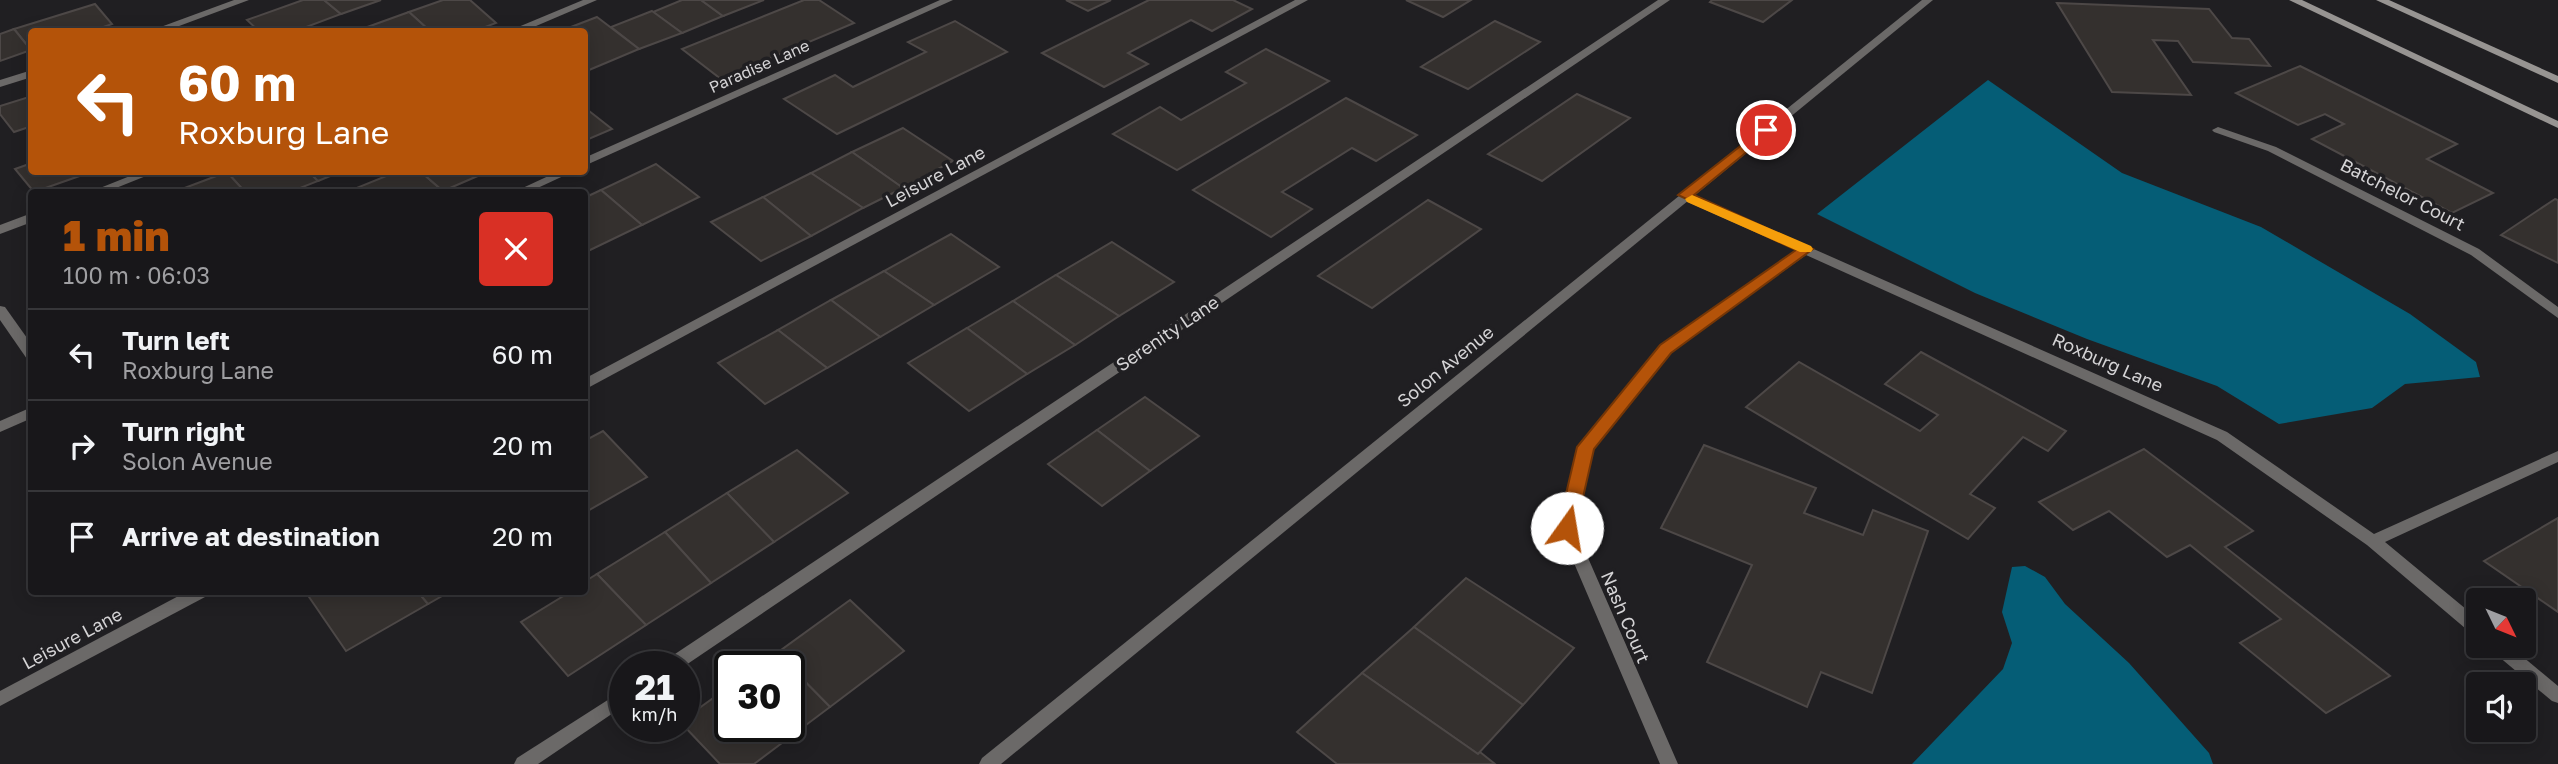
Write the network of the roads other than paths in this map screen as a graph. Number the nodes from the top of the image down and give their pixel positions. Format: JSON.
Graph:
{"nodes":[{"id":1,"x":244,"y":0,"type":"edge"},
{"id":2,"x":592,"y":0,"type":"edge"},
{"id":3,"x":948,"y":0,"type":"edge"},
{"id":4,"x":1303,"y":0,"type":"edge"},
{"id":5,"x":1665,"y":0,"type":"edge"},
{"id":6,"x":1928,"y":0,"type":"edge"},
{"id":7,"x":2294,"y":0,"type":"edge"},
{"id":8,"x":2381,"y":0,"type":"edge"},
{"id":9,"x":164,"y":28,"type":"edge"},
{"id":10,"x":521,"y":28,"type":"edge"},
{"id":11,"x":28,"y":74,"type":"edge"},
{"id":12,"x":2558,"y":80,"type":"edge"},
{"id":13,"x":0,"y":84,"type":"edge"},
{"id":14,"x":2558,"y":125,"type":"edge"},
{"id":15,"x":2218,"y":130,"type":"dead end"},
{"id":16,"x":588,"y":161,"type":"edge"},
{"id":17,"x":142,"y":175,"type":"edge"},
{"id":18,"x":559,"y":175,"type":"edge"},
{"id":19,"x":104,"y":189,"type":"edge"},
{"id":20,"x":527,"y":189,"type":"edge"},
{"id":21,"x":1685,"y":195,"type":"junction"},
{"id":22,"x":28,"y":219,"type":"edge"},
{"id":23,"x":0,"y":230,"type":"edge"},
{"id":24,"x":1806,"y":249,"type":"junction"},
{"id":25,"x":0,"y":310,"type":"edge"},
{"id":26,"x":2558,"y":314,"type":"edge"},
{"id":27,"x":28,"y":350,"type":"edge"},
{"id":28,"x":588,"y":383,"type":"edge"},
{"id":29,"x":28,"y":414,"type":"edge"},
{"id":30,"x":0,"y":427,"type":"edge"},
{"id":31,"x":2558,"y":456,"type":"edge"},
{"id":32,"x":2373,"y":541,"type":"junction"},
{"id":33,"x":194,"y":595,"type":"edge"},
{"id":34,"x":2466,"y":619,"type":"edge"},
{"id":35,"x":693,"y":651,"type":"edge"},
{"id":36,"x":2512,"y":658,"type":"edge"},
{"id":37,"x":2558,"y":696,"type":"edge"},
{"id":38,"x":0,"y":699,"type":"edge"},
{"id":39,"x":609,"y":707,"type":"edge"},
{"id":40,"x":523,"y":764,"type":"edge"},
{"id":41,"x":988,"y":764,"type":"edge"},
{"id":42,"x":1669,"y":764,"type":"edge"}],
"edges":[{"from":1,"to":9,"type":"street"},
{"from":2,"to":10,"type":"street"},
{"from":3,"to":16,"type":"street","name":"Paradise Lane"},
{"from":4,"to":28,"type":"street","name":"Leisure Lane"},
{"from":5,"to":35,"type":"street","name":"Serenity Lane"},
{"from":6,"to":21,"type":"street","name":"Solon Avenue"},
{"from":7,"to":14,"type":"main road"},
{"from":8,"to":12,"type":"main road"},
{"from":11,"to":13,"type":"street"},
{"from":15,"to":26,"type":"street","name":"Batchelor Court"},
{"from":17,"to":19,"type":"street"},
{"from":18,"to":20,"type":"street"},
{"from":21,"to":24,"type":"street","name":"Roxburg Lane"},
{"from":21,"to":41,"type":"street","name":"Solon Avenue"},
{"from":22,"to":23,"type":"street"},
{"from":24,"to":32,"type":"street","name":"Roxburg Lane"},
{"from":24,"to":42,"type":"street","name":"Nash Court"},
{"from":25,"to":27,"type":"street"},
{"from":29,"to":30,"type":"street"},
{"from":31,"to":32,"type":"street"},
{"from":32,"to":34,"type":"street","name":"Roxburg Lane"},
{"from":33,"to":38,"type":"street","name":"Leisure Lane"},
{"from":36,"to":37,"type":"street"},
{"from":39,"to":40,"type":"street"}]}
